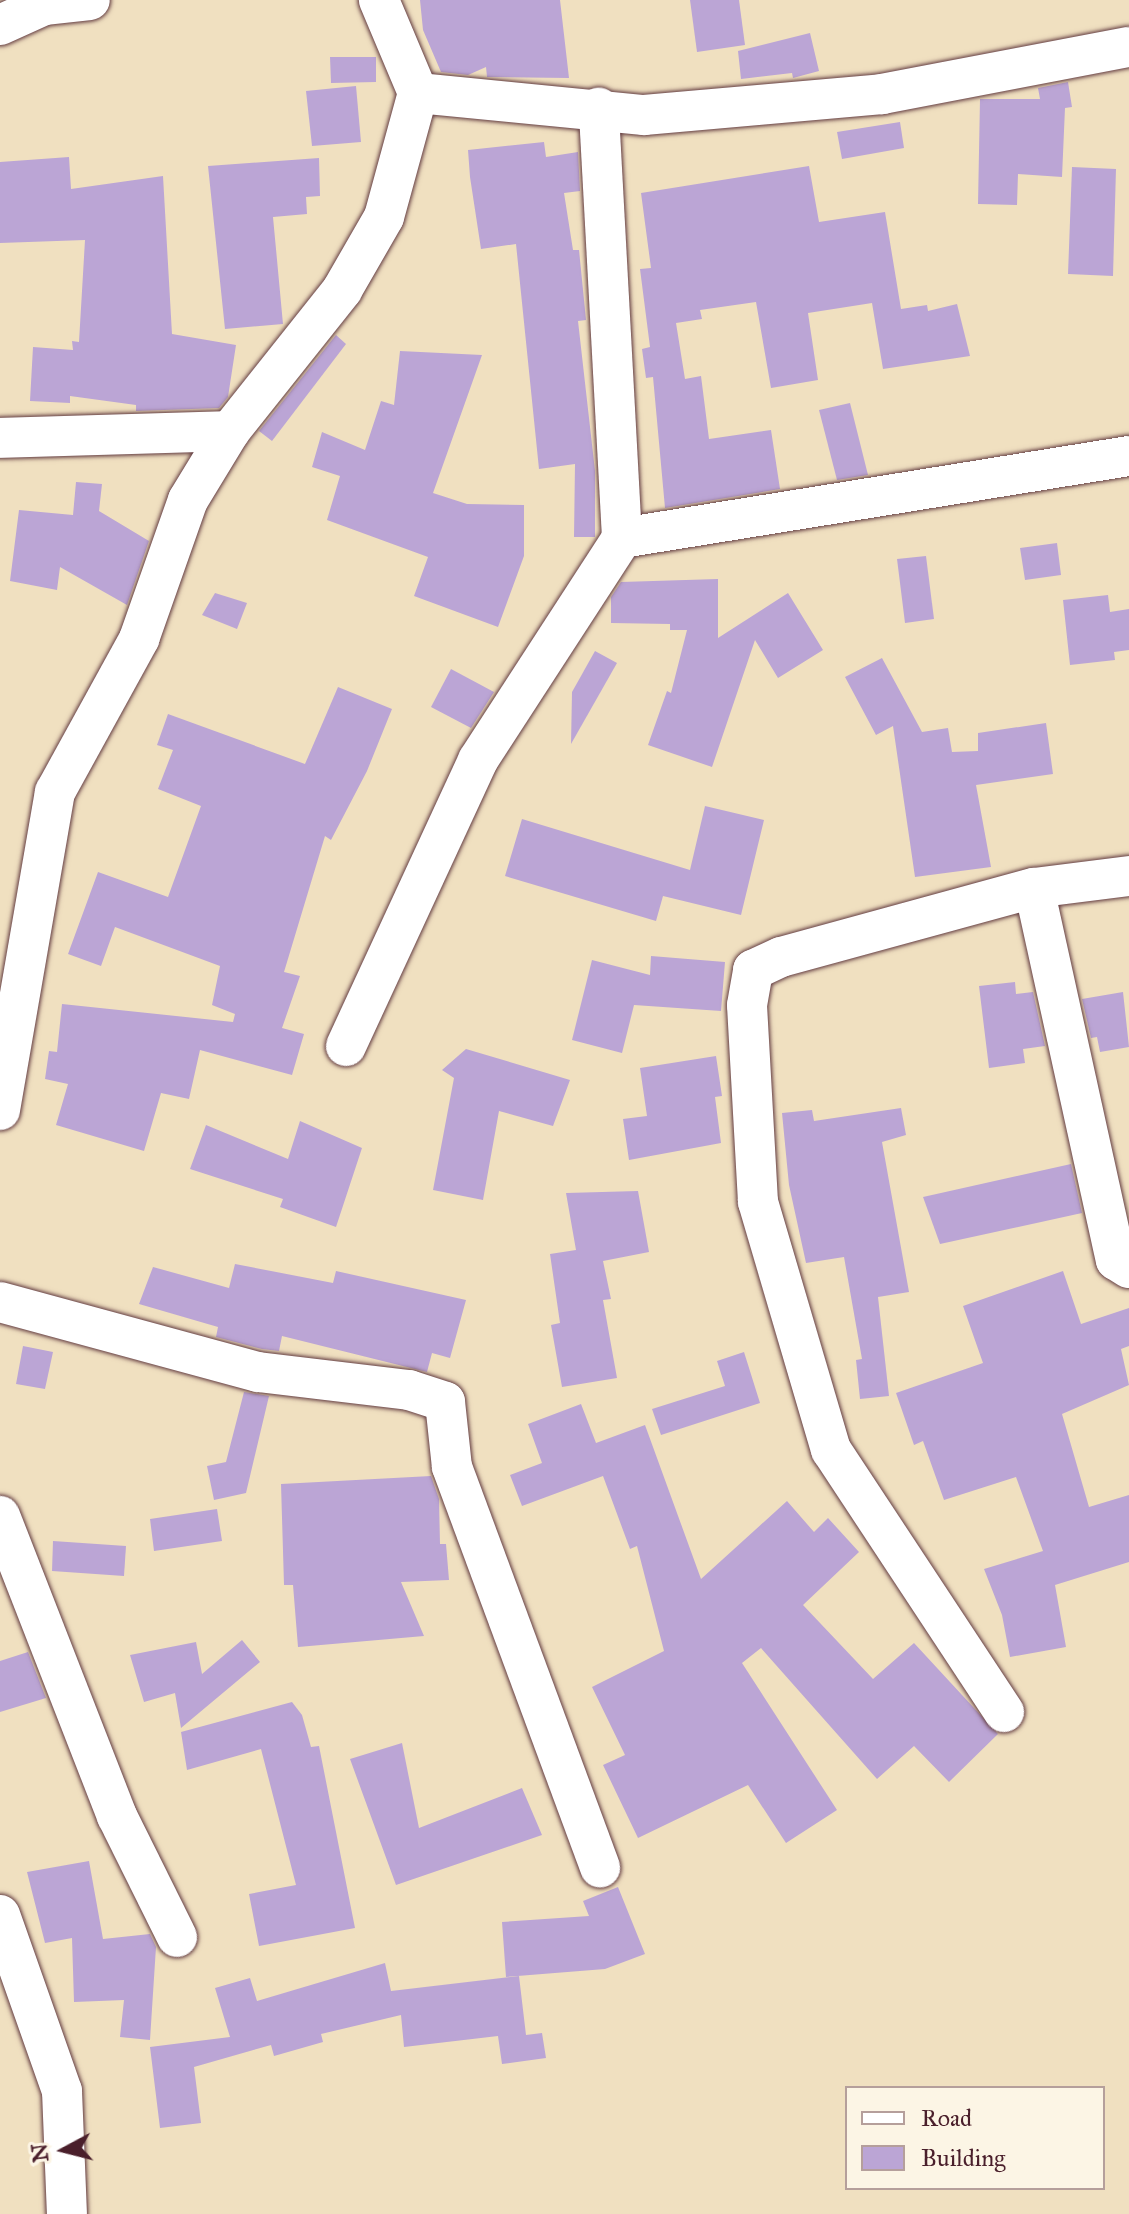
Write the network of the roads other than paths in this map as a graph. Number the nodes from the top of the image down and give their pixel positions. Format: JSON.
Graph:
{"nodes":[{"id":1,"x":90,"y":0,"type":"edge"},
{"id":2,"x":379,"y":0,"type":"edge"},
{"id":3,"x":0,"y":25,"type":"edge"},
{"id":4,"x":1129,"y":47,"type":"edge"},
{"id":5,"x":418,"y":93,"type":"junction"},
{"id":6,"x":599,"y":108,"type":"junction"},
{"id":7,"x":230,"y":431,"type":"junction"},
{"id":8,"x":0,"y":438,"type":"edge"},
{"id":9,"x":1129,"y":456,"type":"edge"},
{"id":10,"x":622,"y":538,"type":"junction"},
{"id":11,"x":1129,"y":876,"type":"edge"},
{"id":12,"x":1034,"y":888,"type":"junction"},
{"id":13,"x":12,"y":979,"type":"edge"},
{"id":14,"x":346,"y":1046,"type":"dead end"},
{"id":15,"x":0,"y":1110,"type":"edge"},
{"id":16,"x":1129,"y":1268,"type":"edge"},
{"id":17,"x":0,"y":1302,"type":"edge"},
{"id":18,"x":0,"y":1516,"type":"edge"},
{"id":19,"x":1004,"y":1712,"type":"dead end"},
{"id":20,"x":600,"y":1867,"type":"dead end"},
{"id":21,"x":0,"y":1915,"type":"edge"},
{"id":22,"x":177,"y":1937,"type":"dead end"},
{"id":23,"x":67,"y":2214,"type":"edge"}],
"edges":[{"from":1,"to":3,"type":"street"},
{"from":2,"to":5,"type":"street"},
{"from":4,"to":6,"type":"street"},
{"from":5,"to":6,"type":"street"},
{"from":5,"to":7,"type":"street"},
{"from":6,"to":10,"type":"street"},
{"from":7,"to":8,"type":"street"},
{"from":7,"to":13,"type":"street"},
{"from":9,"to":10,"type":"street"},
{"from":10,"to":14,"type":"street"},
{"from":11,"to":12,"type":"street"},
{"from":12,"to":16,"type":"street"},
{"from":12,"to":19,"type":"street"},
{"from":13,"to":15,"type":"street"},
{"from":17,"to":20,"type":"street"},
{"from":18,"to":22,"type":"street"},
{"from":21,"to":23,"type":"street"}]}
